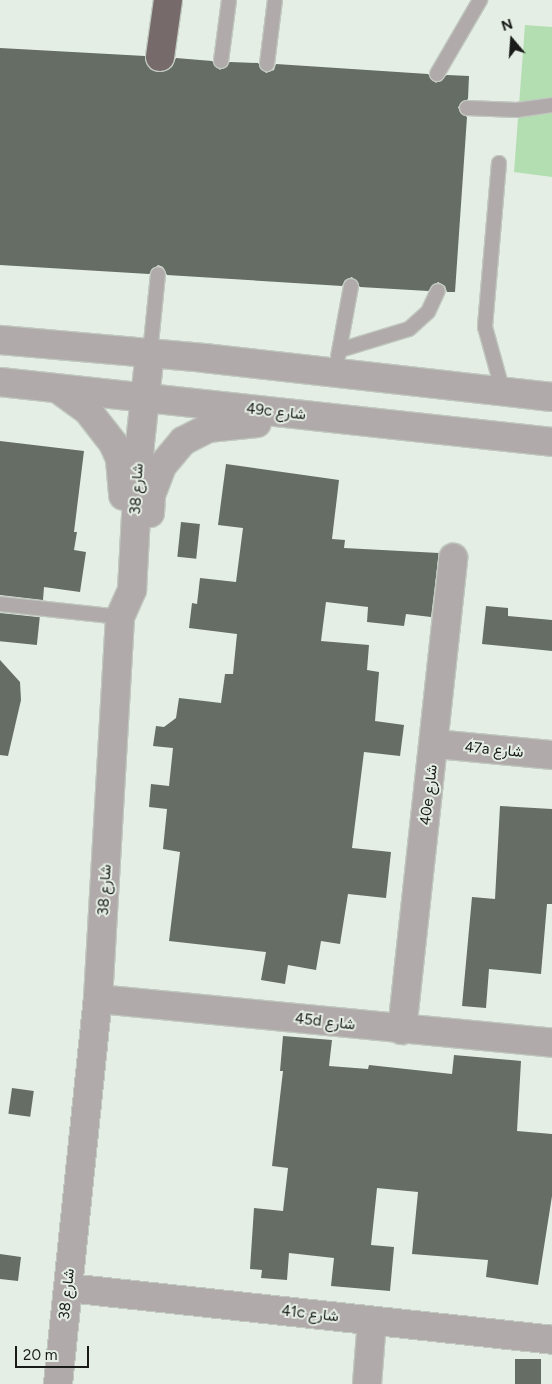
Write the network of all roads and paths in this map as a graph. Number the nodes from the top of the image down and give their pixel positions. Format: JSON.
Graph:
{"nodes":[{"id":1,"x":168,"y":0,"type":"edge"},
{"id":2,"x":229,"y":0,"type":"edge"},
{"id":3,"x":274,"y":0,"type":"edge"},
{"id":4,"x":480,"y":0,"type":"edge"},
{"id":5,"x":160,"y":57,"type":"dead end"},
{"id":6,"x":220,"y":61,"type":"dead end"},
{"id":7,"x":267,"y":64,"type":"dead end"},
{"id":8,"x":437,"y":74,"type":"dead end"},
{"id":9,"x":552,"y":105,"type":"edge"},
{"id":10,"x":467,"y":108,"type":"dead end"},
{"id":11,"x":499,"y":163,"type":"dead end"},
{"id":12,"x":158,"y":274,"type":"dead end"},
{"id":13,"x":351,"y":286,"type":"dead end"},
{"id":14,"x":438,"y":291,"type":"dead end"},
{"id":15,"x":0,"y":340,"type":"edge"},
{"id":16,"x":150,"y":353,"type":"junction"},
{"id":17,"x":337,"y":361,"type":"junction"},
{"id":18,"x":0,"y":382,"type":"edge"},
{"id":19,"x":57,"y":389,"type":"junction"},
{"id":20,"x":503,"y":392,"type":"junction"},
{"id":21,"x":552,"y":397,"type":"edge"},
{"id":22,"x":145,"y":398,"type":"junction"},
{"id":23,"x":290,"y":414,"type":"junction"},
{"id":24,"x":552,"y":442,"type":"edge"},
{"id":25,"x":453,"y":558,"type":"dead end"},
{"id":26,"x":0,"y":604,"type":"edge"},
{"id":27,"x":120,"y":617,"type":"junction"},
{"id":28,"x":435,"y":744,"type":"junction"},
{"id":29,"x":552,"y":755,"type":"edge"},
{"id":30,"x":98,"y":999,"type":"junction"},
{"id":31,"x":402,"y":1030,"type":"junction"},
{"id":32,"x":552,"y":1043,"type":"edge"},
{"id":33,"x":68,"y":1288,"type":"junction"},
{"id":34,"x":372,"y":1321,"type":"junction"},
{"id":35,"x":552,"y":1340,"type":"edge"},
{"id":36,"x":58,"y":1384,"type":"edge"},
{"id":37,"x":367,"y":1384,"type":"edge"}],
"edges":[{"from":1,"to":5,"type":"highway"},
{"from":2,"to":6,"type":"lane"},
{"from":3,"to":7,"type":"lane"},
{"from":4,"to":8,"type":"lane"},
{"from":9,"to":10,"type":"lane"},
{"from":11,"to":20,"type":"lane"},
{"from":12,"to":16,"type":"lane"},
{"from":13,"to":17,"type":"lane"},
{"from":14,"to":17,"type":"lane"},
{"from":15,"to":16,"type":"street"},
{"from":16,"to":17,"type":"street"},
{"from":16,"to":22,"type":"street","name":"شارع 38"},
{"from":17,"to":20,"type":"street"},
{"from":18,"to":19,"type":"street","name":"49c شارع"},
{"from":19,"to":22,"type":"street","name":"49c شارع"},
{"from":19,"to":27,"type":"street"},
{"from":20,"to":21,"type":"street"},
{"from":22,"to":23,"type":"street","name":"49c شارع"},
{"from":22,"to":27,"type":"street","name":"شارع 38"},
{"from":23,"to":24,"type":"street","name":"49c شارع"},
{"from":23,"to":27,"type":"street"},
{"from":25,"to":28,"type":"street","name":"40e شارع"},
{"from":26,"to":27,"type":"lane"},
{"from":27,"to":30,"type":"street","name":"شارع 38"},
{"from":28,"to":29,"type":"street","name":"47a شارع"},
{"from":28,"to":31,"type":"street","name":"40e شارع"},
{"from":30,"to":31,"type":"street","name":"45d شارع"},
{"from":30,"to":33,"type":"street","name":"شارع 38"},
{"from":31,"to":32,"type":"street","name":"45d شارع"},
{"from":33,"to":34,"type":"street","name":"41c شارع"},
{"from":33,"to":36,"type":"street","name":"شارع 38"},
{"from":34,"to":35,"type":"street","name":"41c شارع"},
{"from":34,"to":37,"type":"street"}]}
